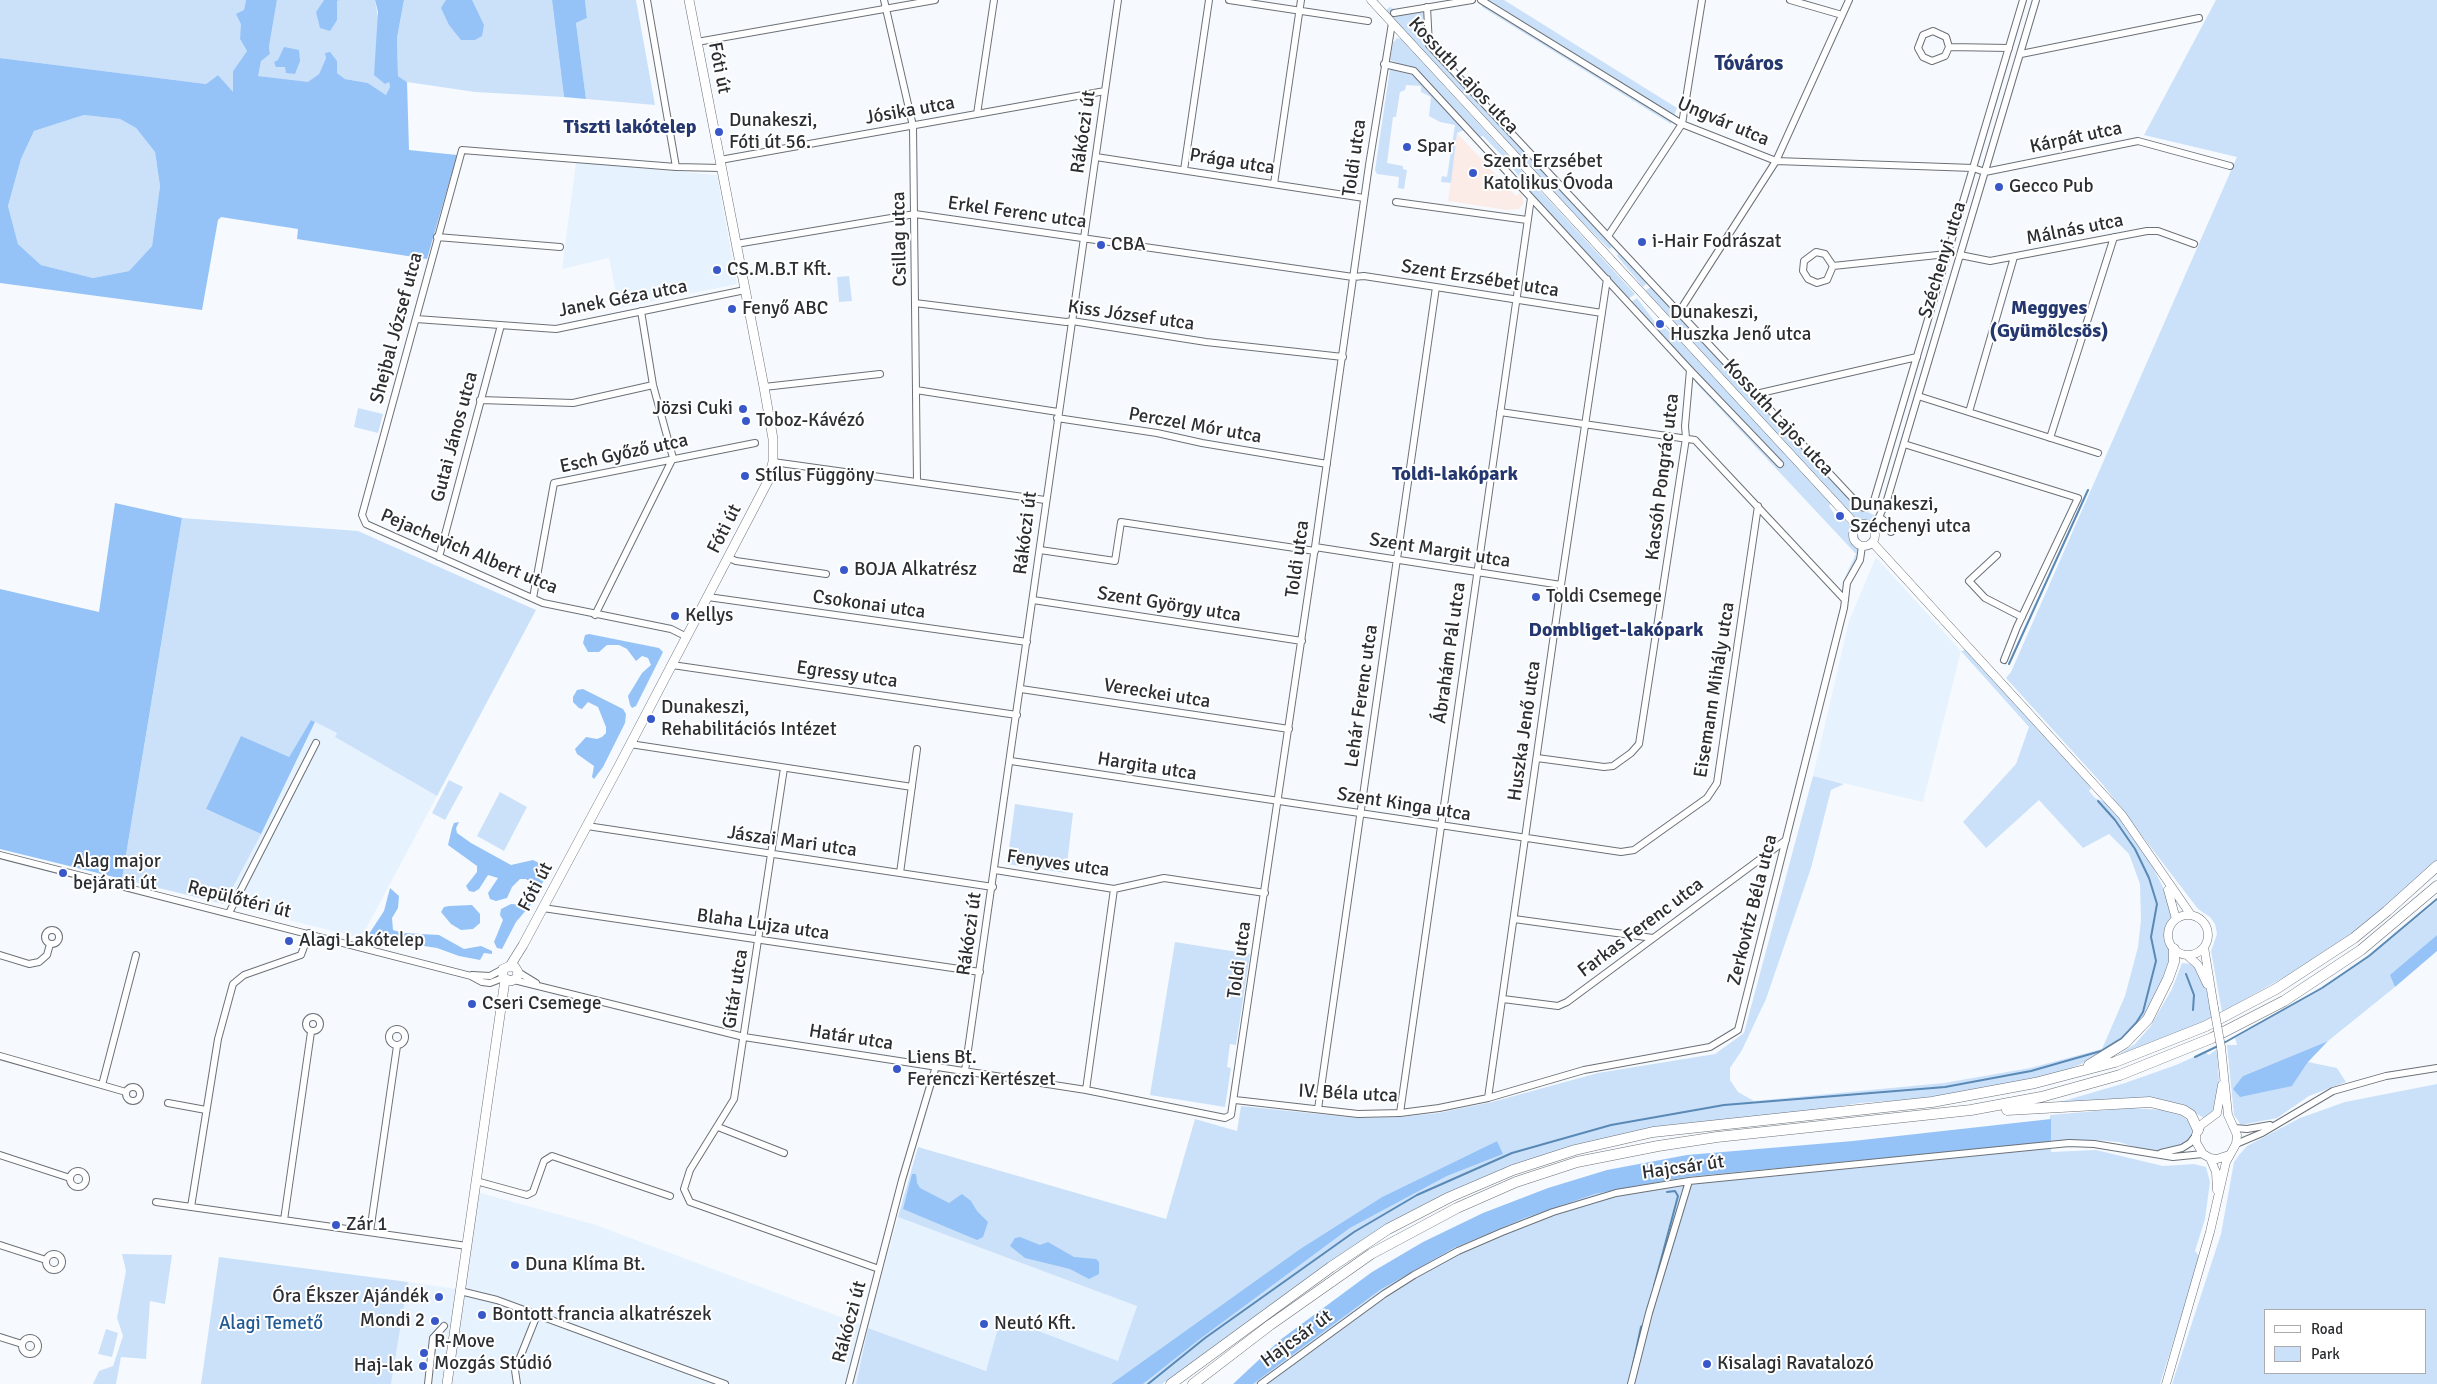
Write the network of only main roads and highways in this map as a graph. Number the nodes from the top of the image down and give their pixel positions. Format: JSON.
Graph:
{"nodes":[{"id":1,"x":689,"y":0,"type":"edge"},
{"id":2,"x":2437,"y":866,"type":"edge"},
{"id":3,"x":2437,"y":886,"type":"edge"},
{"id":4,"x":2174,"y":949,"type":"road end"},
{"id":5,"x":2072,"y":1074,"type":"junction"},
{"id":6,"x":1971,"y":1110,"type":"junction"},
{"id":7,"x":2197,"y":1132,"type":"road end"},
{"id":8,"x":447,"y":1384,"type":"edge"},
{"id":9,"x":1172,"y":1384,"type":"edge"},
{"id":10,"x":1193,"y":1384,"type":"edge"}],
"edges":[{"from":1,"to":8,"type":"main road","name":"Fóti út"},
{"from":2,"to":5,"type":"highway"},
{"from":3,"to":6,"type":"highway"},
{"from":4,"to":5,"type":"highway"},
{"from":5,"to":9,"type":"highway"},
{"from":6,"to":7,"type":"highway"},
{"from":6,"to":10,"type":"highway"}]}
